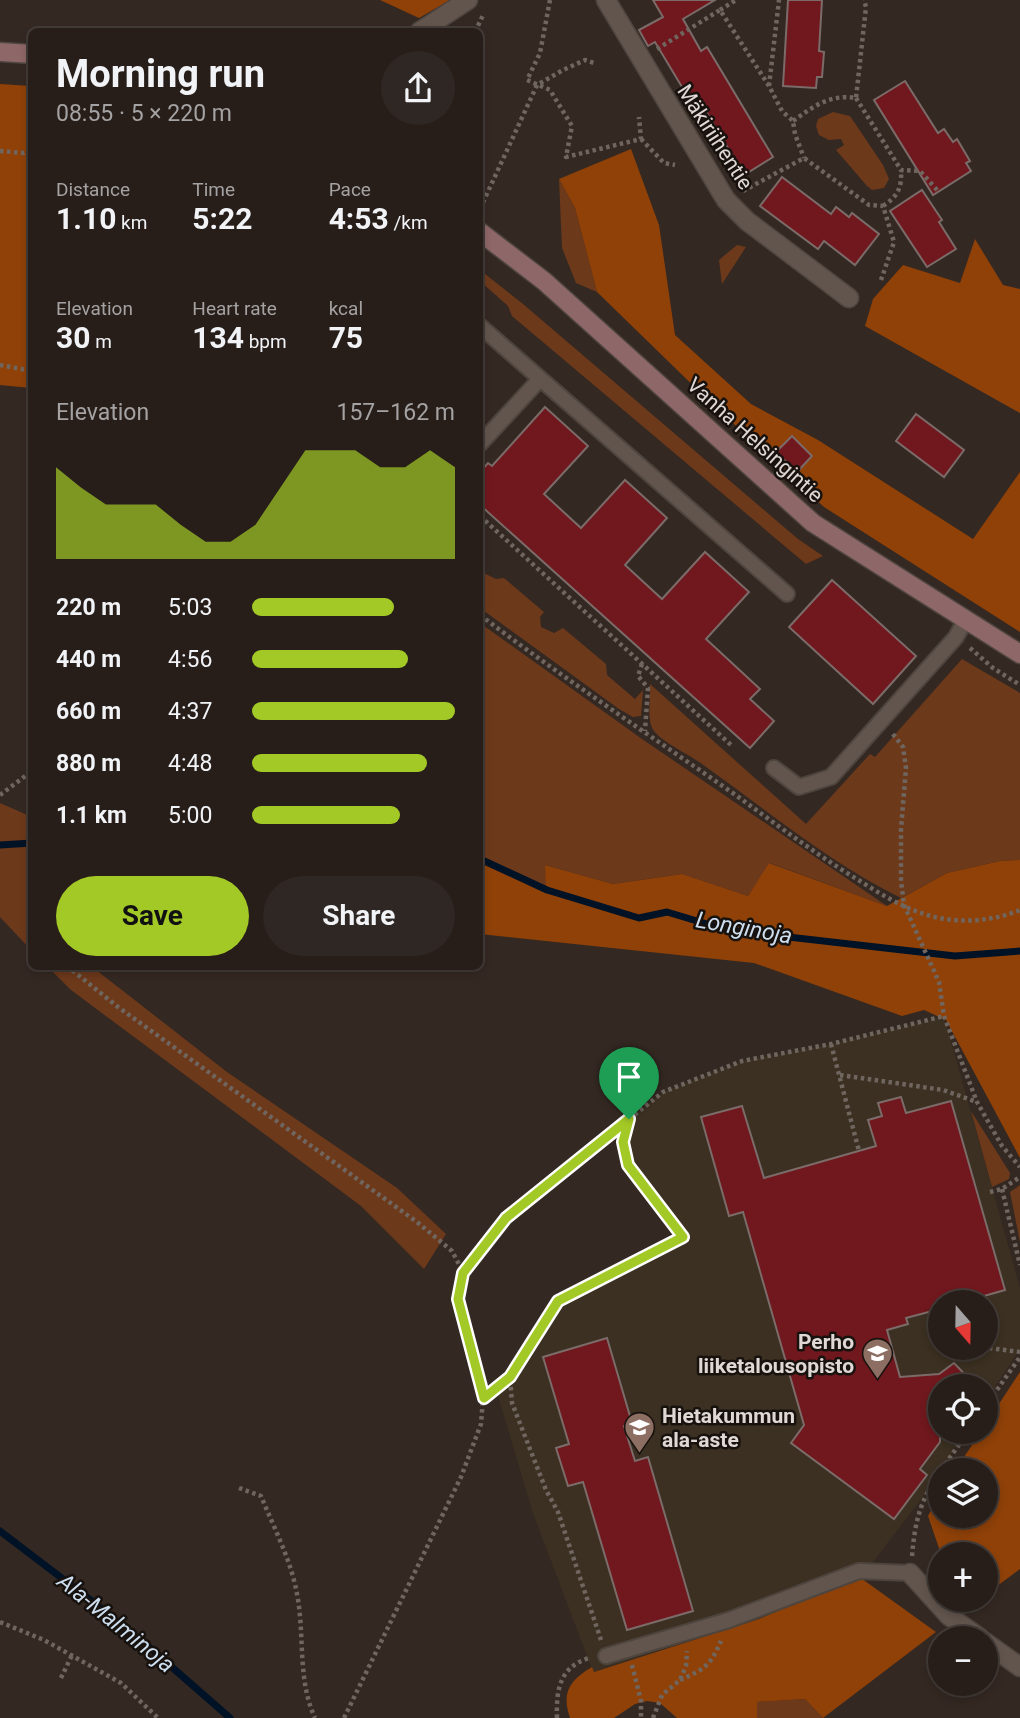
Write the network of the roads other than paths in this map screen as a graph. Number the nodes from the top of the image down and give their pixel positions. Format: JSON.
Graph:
{"nodes":[{"id":1,"x":468,"y":0,"type":"edge"},
{"id":2,"x":606,"y":0,"type":"edge"},
{"id":3,"x":425,"y":28,"type":"edge"},
{"id":4,"x":0,"y":52,"type":"edge"},
{"id":5,"x":28,"y":54,"type":"edge"},
{"id":6,"x":483,"y":234,"type":"edge"},
{"id":7,"x":849,"y":298,"type":"dead end"},
{"id":8,"x":483,"y":329,"type":"edge"},
{"id":9,"x":540,"y":379,"type":"junction"},
{"id":10,"x":483,"y":441,"type":"edge"},
{"id":11,"x":787,"y":594,"type":"dead end"},
{"id":12,"x":960,"y":629,"type":"junction"},
{"id":13,"x":1020,"y":654,"type":"edge"},
{"id":14,"x":774,"y":768,"type":"dead end"},
{"id":15,"x":910,"y":1573,"type":"joint"},
{"id":16,"x":963,"y":1626,"type":"edge"},
{"id":17,"x":998,"y":1651,"type":"edge"},
{"id":18,"x":606,"y":1656,"type":"road end"},
{"id":19,"x":1020,"y":1667,"type":"edge"}],
"edges":[{"from":1,"to":3,"type":"street"},
{"from":2,"to":7,"type":"street","name":"Mäkiriihentie"},
{"from":4,"to":5,"type":"main road"},
{"from":6,"to":12,"type":"main road","name":"Vanha Helsingintie"},
{"from":8,"to":9,"type":"lane"},
{"from":9,"to":10,"type":"lane"},
{"from":9,"to":11,"type":"lane"},
{"from":12,"to":13,"type":"main road","name":"Vanha Helsingintie"},
{"from":12,"to":14,"type":"lane"},
{"from":15,"to":16,"type":"street"},
{"from":15,"to":18,"type":"lane"},
{"from":17,"to":19,"type":"street"}]}
